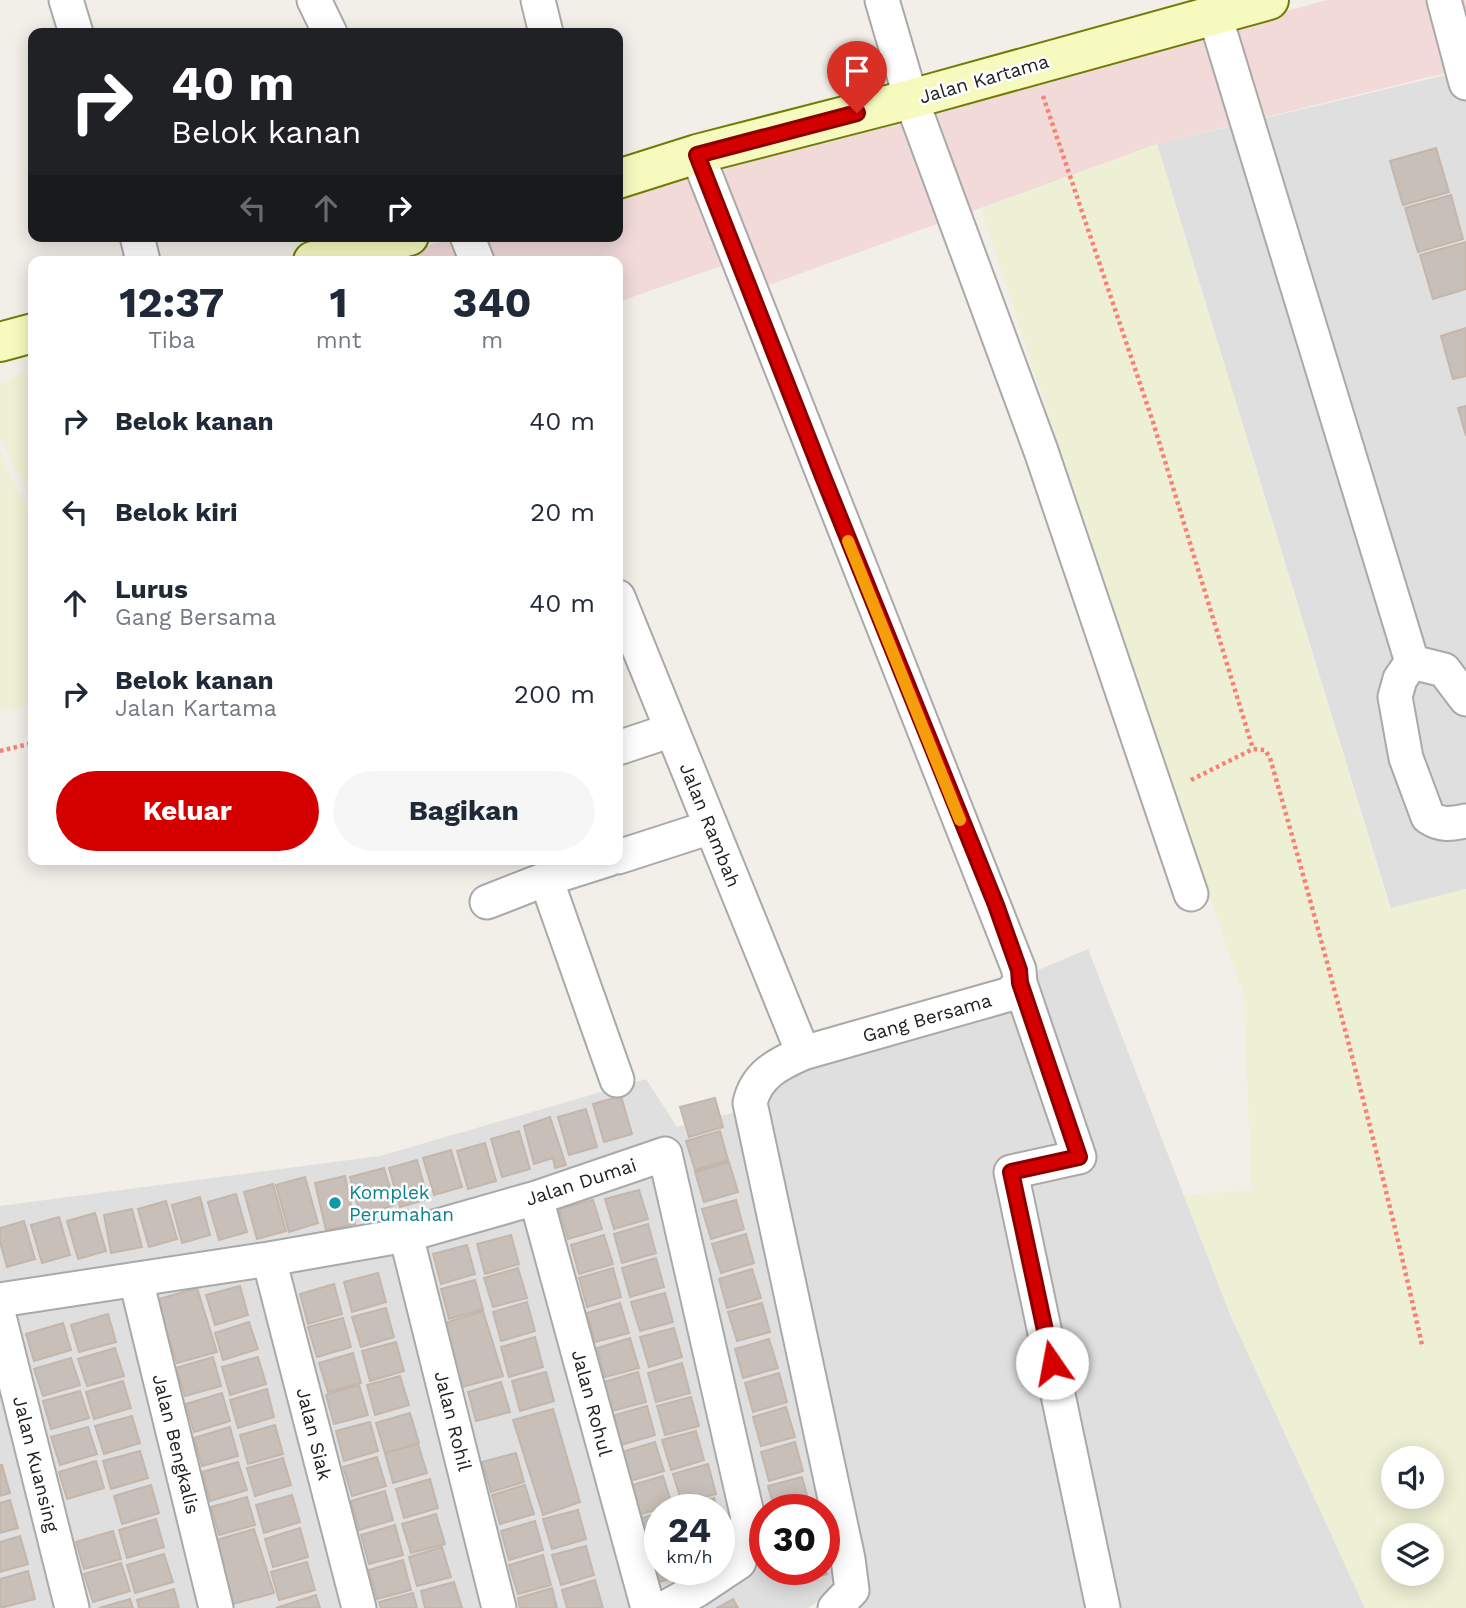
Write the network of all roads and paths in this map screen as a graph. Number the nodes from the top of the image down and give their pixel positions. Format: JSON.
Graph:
{"nodes":[{"id":1,"x":66,"y":0,"type":"edge"},
{"id":2,"x":314,"y":0,"type":"edge"},
{"id":3,"x":538,"y":0,"type":"edge"},
{"id":4,"x":882,"y":0,"type":"edge"},
{"id":5,"x":1269,"y":0,"type":"edge"},
{"id":6,"x":1444,"y":0,"type":"edge"},
{"id":7,"x":1215,"y":16,"type":"junction"},
{"id":8,"x":74,"y":28,"type":"edge"},
{"id":9,"x":328,"y":28,"type":"edge"},
{"id":10,"x":545,"y":28,"type":"edge"},
{"id":11,"x":1033,"y":65,"type":"junction"},
{"id":12,"x":1466,"y":83,"type":"edge"},
{"id":13,"x":911,"y":99,"type":"junction"},
{"id":14,"x":697,"y":155,"type":"junction"},
{"id":15,"x":623,"y":177,"type":"edge"},
{"id":16,"x":386,"y":242,"type":"edge"},
{"id":17,"x":332,"y":256,"type":"edge"},
{"id":18,"x":28,"y":334,"type":"edge"},
{"id":19,"x":0,"y":342,"type":"edge"},
{"id":20,"x":623,"y":609,"type":"edge"},
{"id":21,"x":1412,"y":662,"type":"junction"},
{"id":22,"x":1466,"y":699,"type":"edge"},
{"id":23,"x":672,"y":730,"type":"junction"},
{"id":24,"x":28,"y":744,"type":"edge"},
{"id":25,"x":623,"y":746,"type":"edge"},
{"id":26,"x":1253,"y":749,"type":"junction"},
{"id":27,"x":0,"y":751,"type":"edge"},
{"id":28,"x":1191,"y":780,"type":"dead end"},
{"id":29,"x":1466,"y":821,"type":"edge"},
{"id":30,"x":711,"y":827,"type":"junction"},
{"id":31,"x":623,"y":855,"type":"edge"},
{"id":32,"x":590,"y":865,"type":"edge"},
{"id":33,"x":545,"y":879,"type":"junction"},
{"id":34,"x":1191,"y":894,"type":"dead end"},
{"id":35,"x":487,"y":902,"type":"dead end"},
{"id":36,"x":1020,"y":983,"type":"junction"},
{"id":37,"x":803,"y":1053,"type":"junction"},
{"id":38,"x":617,"y":1080,"type":"dead end"},
{"id":39,"x":536,"y":1198,"type":"junction"},
{"id":40,"x":406,"y":1235,"type":"junction"},
{"id":41,"x":269,"y":1259,"type":"junction"},
{"id":42,"x":136,"y":1280,"type":"junction"},
{"id":43,"x":0,"y":1300,"type":"edge"},
{"id":44,"x":0,"y":1320,"type":"edge"},
{"id":45,"x":1422,"y":1345,"type":"dead end"},
{"id":46,"x":72,"y":1608,"type":"edge"},
{"id":47,"x":216,"y":1608,"type":"edge"},
{"id":48,"x":359,"y":1608,"type":"edge"},
{"id":49,"x":499,"y":1608,"type":"edge"},
{"id":50,"x":648,"y":1608,"type":"edge"},
{"id":51,"x":665,"y":1608,"type":"edge"},
{"id":52,"x":835,"y":1608,"type":"edge"},
{"id":53,"x":1103,"y":1608,"type":"edge"}],
"edges":[{"from":1,"to":8,"type":"street"},
{"from":2,"to":9,"type":"street"},
{"from":3,"to":10,"type":"street"},
{"from":4,"to":13,"type":"street"},
{"from":5,"to":7,"type":"main road","name":"Jalan Kartama"},
{"from":6,"to":12,"type":"street"},
{"from":7,"to":11,"type":"main road","name":"Jalan Kartama"},
{"from":7,"to":21,"type":"street"},
{"from":11,"to":13,"type":"main road","name":"Jalan Kartama"},
{"from":11,"to":26,"type":"path"},
{"from":13,"to":14,"type":"main road","name":"Jalan Kartama"},
{"from":13,"to":34,"type":"street"},
{"from":14,"to":15,"type":"main road","name":"Jalan Kartama"},
{"from":14,"to":36,"type":"street"},
{"from":16,"to":17,"type":"main road"},
{"from":18,"to":19,"type":"main road"},
{"from":20,"to":23,"type":"street","name":"Jalan Rambah"},
{"from":21,"to":22,"type":"street"},
{"from":21,"to":29,"type":"street"},
{"from":23,"to":25,"type":"street"},
{"from":23,"to":30,"type":"street","name":"Jalan Rambah"},
{"from":24,"to":27,"type":"path"},
{"from":26,"to":28,"type":"path"},
{"from":26,"to":45,"type":"path"},
{"from":30,"to":31,"type":"street"},
{"from":30,"to":37,"type":"street","name":"Jalan Rambah"},
{"from":32,"to":33,"type":"street"},
{"from":33,"to":35,"type":"street"},
{"from":33,"to":38,"type":"street"},
{"from":36,"to":37,"type":"street","name":"Gang Bersama"},
{"from":36,"to":53,"type":"street"},
{"from":37,"to":52,"type":"street","name":"Gang Bersama"},
{"from":39,"to":40,"type":"street","name":"Jalan Dumai"},
{"from":39,"to":50,"type":"street","name":"Jalan Rohul"},
{"from":39,"to":51,"type":"street","name":"Jalan Dumai"},
{"from":40,"to":41,"type":"street","name":"Jalan Dumai"},
{"from":40,"to":49,"type":"street","name":"Jalan Rohil"},
{"from":41,"to":42,"type":"street","name":"Jalan Dumai"},
{"from":41,"to":48,"type":"street","name":"Jalan Siak"},
{"from":42,"to":43,"type":"street","name":"Jalan Dumai"},
{"from":42,"to":47,"type":"street","name":"Jalan Bengkalis"},
{"from":44,"to":46,"type":"street","name":"Jalan Kuansing"}]}
